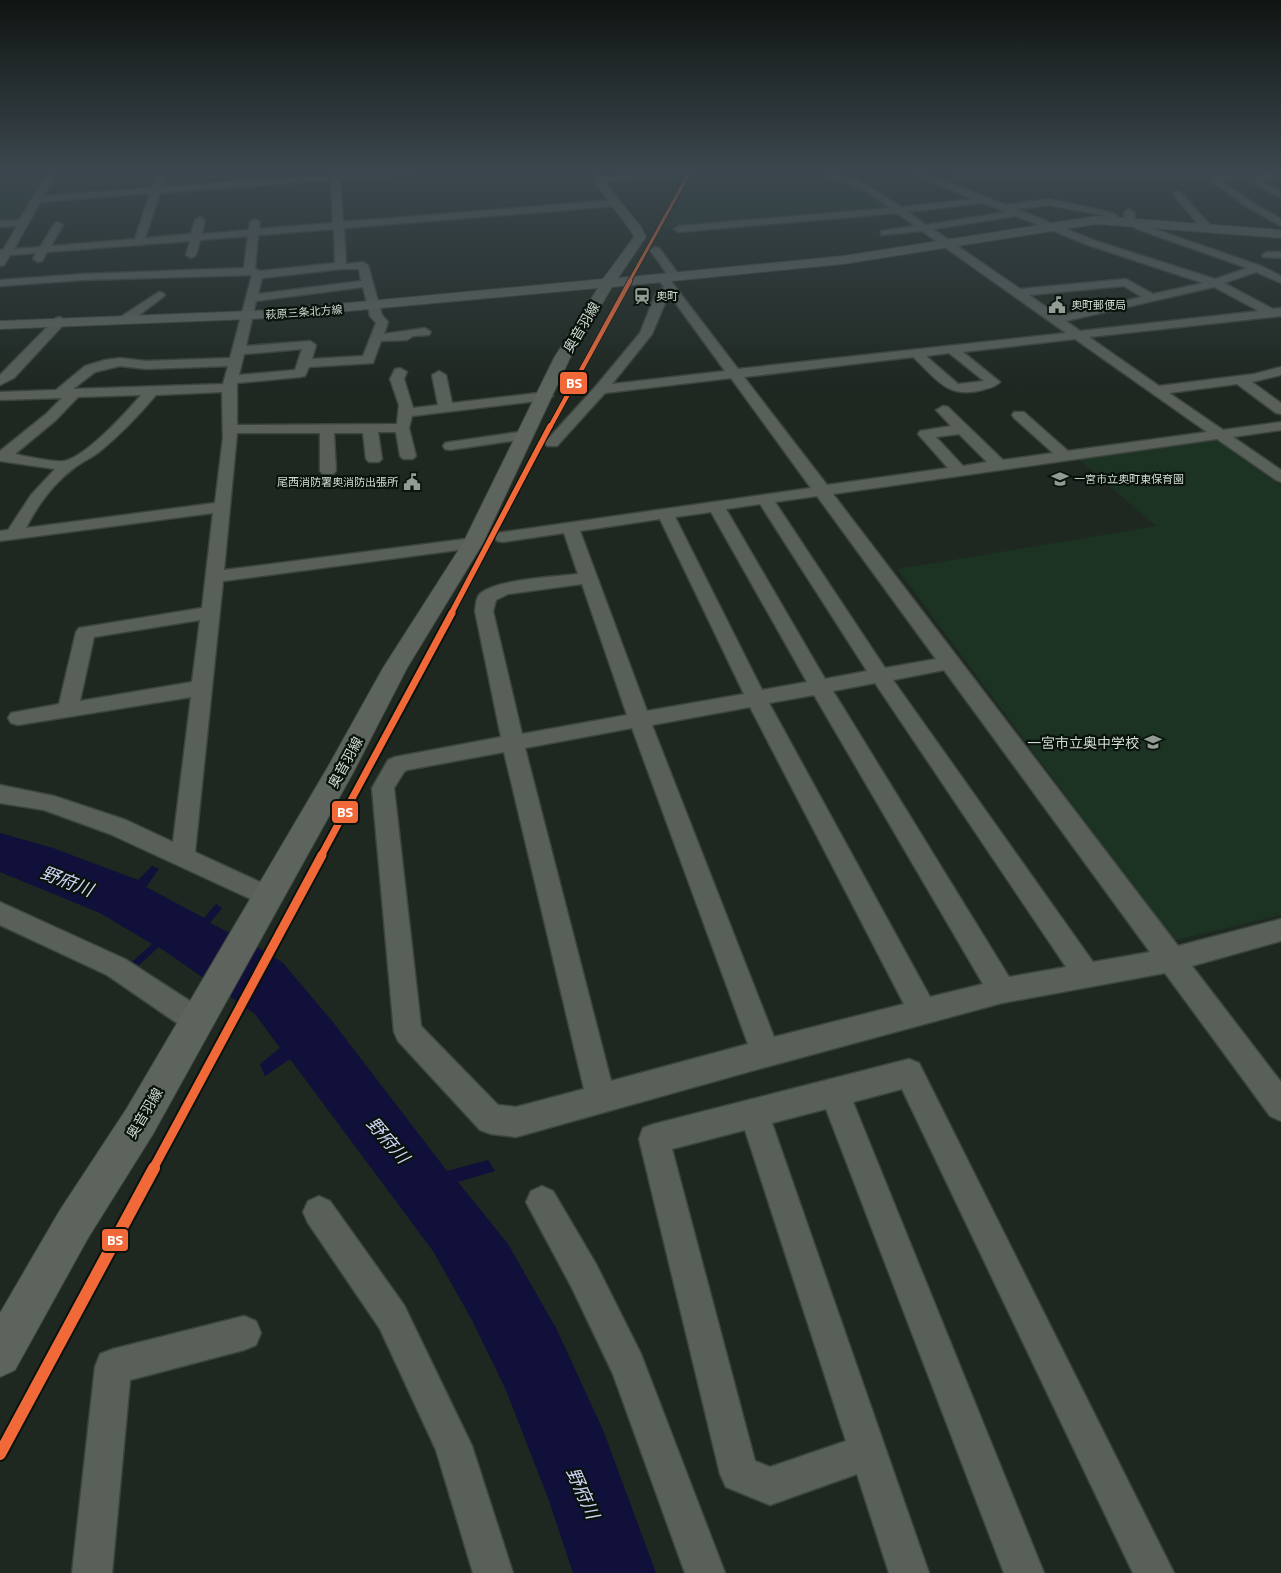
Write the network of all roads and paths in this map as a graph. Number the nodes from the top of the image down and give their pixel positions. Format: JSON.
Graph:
{"nodes":[{"id":1,"x":46,"y":243,"type":"edge"},
{"id":2,"x":110,"y":243,"type":"edge"},
{"id":3,"x":194,"y":243,"type":"edge"},
{"id":4,"x":254,"y":243,"type":"edge"},
{"id":5,"x":339,"y":243,"type":"edge"},
{"id":6,"x":636,"y":243,"type":"edge"},
{"id":7,"x":944,"y":243,"type":"edge"},
{"id":8,"x":946,"y":243,"type":"edge"},
{"id":9,"x":1093,"y":243,"type":"edge"},
{"id":10,"x":1187,"y":243,"type":"edge"},
{"id":11,"x":43,"y":249,"type":"junction"},
{"id":12,"x":655,"y":250,"type":"dead end"},
{"id":13,"x":3,"y":253,"type":"edge"},
{"id":14,"x":1281,"y":254,"type":"edge"},
{"id":15,"x":191,"y":255,"type":"dead end"},
{"id":16,"x":1267,"y":255,"type":"dead end"},
{"id":17,"x":0,"y":264,"type":"edge"},
{"id":18,"x":341,"y":266,"type":"junction"},
{"id":19,"x":1257,"y":268,"type":"junction"},
{"id":20,"x":253,"y":273,"type":"junction"},
{"id":21,"x":29,"y":274,"type":"dead end"},
{"id":22,"x":379,"y":276,"type":"dead end"},
{"id":23,"x":1281,"y":280,"type":"edge"},
{"id":24,"x":367,"y":281,"type":"junction"},
{"id":25,"x":669,"y":281,"type":"junction"},
{"id":26,"x":1215,"y":283,"type":"junction"},
{"id":27,"x":0,"y":284,"type":"edge"},
{"id":28,"x":607,"y":284,"type":"junction"},
{"id":29,"x":1018,"y":293,"type":"junction"},
{"id":30,"x":159,"y":295,"type":"dead end"},
{"id":31,"x":252,"y":298,"type":"junction"},
{"id":32,"x":1152,"y":298,"type":"junction"},
{"id":33,"x":374,"y":306,"type":"junction"},
{"id":34,"x":1277,"y":314,"type":"edge"},
{"id":35,"x":248,"y":315,"type":"junction"},
{"id":36,"x":126,"y":319,"type":"junction"},
{"id":37,"x":1057,"y":320,"type":"junction"},
{"id":38,"x":60,"y":321,"type":"junction"},
{"id":39,"x":0,"y":325,"type":"edge"},
{"id":40,"x":425,"y":332,"type":"dead end"},
{"id":41,"x":1079,"y":335,"type":"junction"},
{"id":42,"x":376,"y":338,"type":"junction"},
{"id":43,"x":953,"y":350,"type":"junction"},
{"id":44,"x":917,"y":354,"type":"junction"},
{"id":45,"x":238,"y":356,"type":"junction"},
{"id":46,"x":304,"y":363,"type":"junction"},
{"id":47,"x":1281,"y":371,"type":"edge"},
{"id":48,"x":400,"y":372,"type":"dead end"},
{"id":49,"x":439,"y":375,"type":"dead end"},
{"id":50,"x":735,"y":375,"type":"junction"},
{"id":51,"x":1239,"y":379,"type":"junction"},
{"id":52,"x":0,"y":381,"type":"edge"},
{"id":53,"x":230,"y":384,"type":"junction"},
{"id":54,"x":601,"y":389,"type":"junction"},
{"id":55,"x":1158,"y":390,"type":"junction"},
{"id":56,"x":152,"y":391,"type":"junction"},
{"id":57,"x":59,"y":394,"type":"junction"},
{"id":58,"x":74,"y":394,"type":"junction"},
{"id":59,"x":0,"y":396,"type":"edge"},
{"id":60,"x":546,"y":396,"type":"junction"},
{"id":61,"x":446,"y":408,"type":"junction"},
{"id":62,"x":943,"y":410,"type":"dead end"},
{"id":63,"x":1281,"y":410,"type":"edge"},
{"id":64,"x":406,"y":413,"type":"junction"},
{"id":65,"x":1019,"y":415,"type":"dead end"},
{"id":66,"x":1281,"y":426,"type":"edge"},
{"id":67,"x":327,"y":428,"type":"junction"},
{"id":68,"x":370,"y":428,"type":"junction"},
{"id":69,"x":402,"y":428,"type":"junction"},
{"id":70,"x":229,"y":429,"type":"junction"},
{"id":71,"x":962,"y":429,"type":"junction"},
{"id":72,"x":1220,"y":434,"type":"junction"},
{"id":73,"x":526,"y":435,"type":"junction"},
{"id":74,"x":552,"y":443,"type":"dead end"},
{"id":75,"x":450,"y":446,"type":"dead end"},
{"id":76,"x":408,"y":456,"type":"dead end"},
{"id":77,"x":1065,"y":456,"type":"junction"},
{"id":78,"x":1,"y":458,"type":"edge"},
{"id":79,"x":374,"y":459,"type":"dead end"},
{"id":80,"x":999,"y":465,"type":"junction"},
{"id":81,"x":67,"y":466,"type":"junction"},
{"id":82,"x":328,"y":471,"type":"dead end"},
{"id":83,"x":959,"y":471,"type":"junction"},
{"id":84,"x":1281,"y":477,"type":"edge"},
{"id":85,"x":820,"y":491,"type":"junction"},
{"id":86,"x":765,"y":499,"type":"junction"},
{"id":87,"x":716,"y":506,"type":"junction"},
{"id":88,"x":221,"y":507,"type":"junction"},
{"id":89,"x":665,"y":513,"type":"junction"},
{"id":90,"x":570,"y":527,"type":"junction"},
{"id":91,"x":7,"y":535,"type":"edge"},
{"id":92,"x":503,"y":537,"type":"dead end"},
{"id":93,"x":473,"y":543,"type":"junction"},
{"id":94,"x":214,"y":577,"type":"junction"},
{"id":95,"x":588,"y":578,"type":"junction"},
{"id":96,"x":210,"y":613,"type":"junction"},
{"id":97,"x":949,"y":663,"type":"junction"},
{"id":98,"x":880,"y":676,"type":"junction"},
{"id":99,"x":820,"y":687,"type":"junction"},
{"id":100,"x":201,"y":688,"type":"junction"},
{"id":101,"x":756,"y":698,"type":"junction"},
{"id":102,"x":68,"y":710,"type":"junction"},
{"id":103,"x":18,"y":718,"type":"dead end"},
{"id":104,"x":639,"y":720,"type":"junction"},
{"id":105,"x":512,"y":743,"type":"junction"},
{"id":106,"x":0,"y":794,"type":"edge"},
{"id":107,"x":183,"y":856,"type":"junction"},
{"id":108,"x":268,"y":897,"type":"junction"},
{"id":109,"x":0,"y":913,"type":"edge"},
{"id":110,"x":1281,"y":930,"type":"edge"},
{"id":111,"x":1170,"y":960,"type":"junction"},
{"id":112,"x":1087,"y":976,"type":"junction"},
{"id":113,"x":1002,"y":991,"type":"junction"},
{"id":114,"x":923,"y":1012,"type":"junction"},
{"id":115,"x":197,"y":1021,"type":"junction"},
{"id":116,"x":766,"y":1053,"type":"junction"},
{"id":117,"x":834,"y":1092,"type":"junction"},
{"id":118,"x":601,"y":1099,"type":"junction"},
{"id":119,"x":1281,"y":1106,"type":"edge"},
{"id":120,"x":754,"y":1113,"type":"junction"},
{"id":121,"x":542,"y":1202,"type":"dead end"},
{"id":122,"x":319,"y":1212,"type":"dead end"},
{"id":123,"x":244,"y":1333,"type":"dead end"},
{"id":124,"x":0,"y":1355,"type":"edge"},
{"id":125,"x":867,"y":1452,"type":"junction"},
{"id":126,"x":92,"y":1573,"type":"edge"},
{"id":127,"x":492,"y":1573,"type":"edge"},
{"id":128,"x":705,"y":1573,"type":"edge"},
{"id":129,"x":910,"y":1573,"type":"edge"},
{"id":130,"x":1024,"y":1573,"type":"edge"},
{"id":131,"x":1154,"y":1573,"type":"edge"}],
"edges":[{"from":1,"to":11,"type":"street"},
{"from":2,"to":11,"type":"street"},
{"from":3,"to":15,"type":"street"},
{"from":4,"to":20,"type":"street"},
{"from":5,"to":18,"type":"street"},
{"from":6,"to":28,"type":"main road","name":"奥音羽線"},
{"from":7,"to":25,"type":"main road","name":"萩原三条北方線"},
{"from":8,"to":29,"type":"street"},
{"from":9,"to":26,"type":"street"},
{"from":10,"to":19,"type":"street"},
{"from":11,"to":13,"type":"street"},
{"from":11,"to":21,"type":"street"},
{"from":12,"to":25,"type":"street"},
{"from":13,"to":17,"type":"street"},
{"from":14,"to":16,"type":"street"},
{"from":18,"to":20,"type":"street"},
{"from":18,"to":24,"type":"street"},
{"from":19,"to":23,"type":"street"},
{"from":19,"to":26,"type":"street"},
{"from":20,"to":27,"type":"street"},
{"from":20,"to":31,"type":"street"},
{"from":22,"to":24,"type":"street"},
{"from":24,"to":31,"type":"street"},
{"from":24,"to":33,"type":"street"},
{"from":25,"to":28,"type":"main road","name":"萩原三条北方線"},
{"from":25,"to":50,"type":"street"},
{"from":25,"to":54,"type":"street"},
{"from":26,"to":32,"type":"street"},
{"from":26,"to":34,"type":"street"},
{"from":28,"to":33,"type":"main road","name":"萩原三条北方線"},
{"from":28,"to":60,"type":"main road","name":"奥音羽線"},
{"from":29,"to":32,"type":"street"},
{"from":29,"to":37,"type":"street"},
{"from":30,"to":36,"type":"street"},
{"from":31,"to":35,"type":"street"},
{"from":32,"to":37,"type":"street"},
{"from":33,"to":35,"type":"main road","name":"萩原三条北方線"},
{"from":33,"to":42,"type":"street"},
{"from":34,"to":41,"type":"street"},
{"from":35,"to":36,"type":"main road","name":"萩原三条北方線"},
{"from":35,"to":45,"type":"street"},
{"from":36,"to":38,"type":"main road","name":"萩原三条北方線"},
{"from":37,"to":41,"type":"street"},
{"from":38,"to":39,"type":"main road","name":"萩原三条北方線"},
{"from":38,"to":52,"type":"street"},
{"from":40,"to":42,"type":"street"},
{"from":41,"to":43,"type":"street"},
{"from":41,"to":55,"type":"street"},
{"from":42,"to":46,"type":"street"},
{"from":43,"to":44,"type":"street"},
{"from":43,"to":44,"type":"street"},
{"from":44,"to":50,"type":"street"},
{"from":45,"to":46,"type":"street"},
{"from":45,"to":53,"type":"street"},
{"from":45,"to":57,"type":"street"},
{"from":46,"to":53,"type":"street"},
{"from":47,"to":51,"type":"street"},
{"from":48,"to":64,"type":"street"},
{"from":49,"to":61,"type":"street"},
{"from":50,"to":54,"type":"street"},
{"from":50,"to":85,"type":"street"},
{"from":51,"to":55,"type":"street"},
{"from":51,"to":63,"type":"street"},
{"from":53,"to":56,"type":"street"},
{"from":53,"to":70,"type":"street"},
{"from":54,"to":74,"type":"street"},
{"from":55,"to":72,"type":"street"},
{"from":56,"to":58,"type":"street"},
{"from":56,"to":81,"type":"street"},
{"from":57,"to":58,"type":"street"},
{"from":57,"to":59,"type":"street"},
{"from":58,"to":78,"type":"street"},
{"from":60,"to":61,"type":"street"},
{"from":60,"to":73,"type":"main road","name":"奥音羽線"},
{"from":61,"to":64,"type":"street"},
{"from":62,"to":71,"type":"street"},
{"from":64,"to":69,"type":"street"},
{"from":65,"to":77,"type":"street"},
{"from":66,"to":72,"type":"street"},
{"from":67,"to":68,"type":"street"},
{"from":67,"to":70,"type":"street"},
{"from":67,"to":82,"type":"street"},
{"from":68,"to":69,"type":"street"},
{"from":68,"to":79,"type":"street"},
{"from":69,"to":76,"type":"street"},
{"from":70,"to":88,"type":"street"},
{"from":71,"to":80,"type":"street"},
{"from":71,"to":83,"type":"street"},
{"from":72,"to":77,"type":"street"},
{"from":72,"to":84,"type":"street"},
{"from":73,"to":75,"type":"street"},
{"from":73,"to":93,"type":"main road","name":"奥音羽線"},
{"from":77,"to":80,"type":"street"},
{"from":78,"to":81,"type":"street"},
{"from":80,"to":83,"type":"street"},
{"from":81,"to":91,"type":"street"},
{"from":83,"to":85,"type":"street"},
{"from":85,"to":86,"type":"street"},
{"from":85,"to":97,"type":"street"},
{"from":86,"to":87,"type":"street"},
{"from":86,"to":98,"type":"street"},
{"from":87,"to":89,"type":"street"},
{"from":87,"to":99,"type":"street"},
{"from":88,"to":91,"type":"street"},
{"from":88,"to":94,"type":"street"},
{"from":89,"to":90,"type":"street"},
{"from":89,"to":101,"type":"street"},
{"from":90,"to":92,"type":"street"},
{"from":90,"to":95,"type":"street"},
{"from":93,"to":94,"type":"street"},
{"from":93,"to":108,"type":"main road","name":"奥音羽線"},
{"from":94,"to":96,"type":"street"},
{"from":95,"to":104,"type":"street"},
{"from":95,"to":105,"type":"street"},
{"from":96,"to":100,"type":"street"},
{"from":96,"to":102,"type":"street"},
{"from":97,"to":98,"type":"street"},
{"from":97,"to":111,"type":"street"},
{"from":98,"to":99,"type":"street"},
{"from":98,"to":112,"type":"street"},
{"from":99,"to":101,"type":"street"},
{"from":99,"to":113,"type":"street"},
{"from":100,"to":102,"type":"street"},
{"from":100,"to":107,"type":"street"},
{"from":101,"to":104,"type":"street"},
{"from":101,"to":114,"type":"street"},
{"from":102,"to":103,"type":"street"},
{"from":104,"to":105,"type":"street"},
{"from":104,"to":116,"type":"street"},
{"from":105,"to":118,"type":"street"},
{"from":105,"to":118,"type":"street"},
{"from":106,"to":107,"type":"street"},
{"from":107,"to":108,"type":"street"},
{"from":108,"to":115,"type":"main road","name":"奥音羽線"},
{"from":109,"to":115,"type":"street"},
{"from":110,"to":111,"type":"street"},
{"from":111,"to":112,"type":"street"},
{"from":111,"to":119,"type":"street"},
{"from":112,"to":113,"type":"street"},
{"from":113,"to":114,"type":"street"},
{"from":114,"to":116,"type":"street"},
{"from":115,"to":124,"type":"main road","name":"奥音羽線"},
{"from":116,"to":118,"type":"street"},
{"from":117,"to":120,"type":"street"},
{"from":117,"to":130,"type":"street"},
{"from":117,"to":131,"type":"street"},
{"from":120,"to":125,"type":"street"},
{"from":120,"to":125,"type":"street"},
{"from":121,"to":128,"type":"street"},
{"from":122,"to":127,"type":"street"},
{"from":123,"to":126,"type":"street"},
{"from":125,"to":129,"type":"street"}]}
